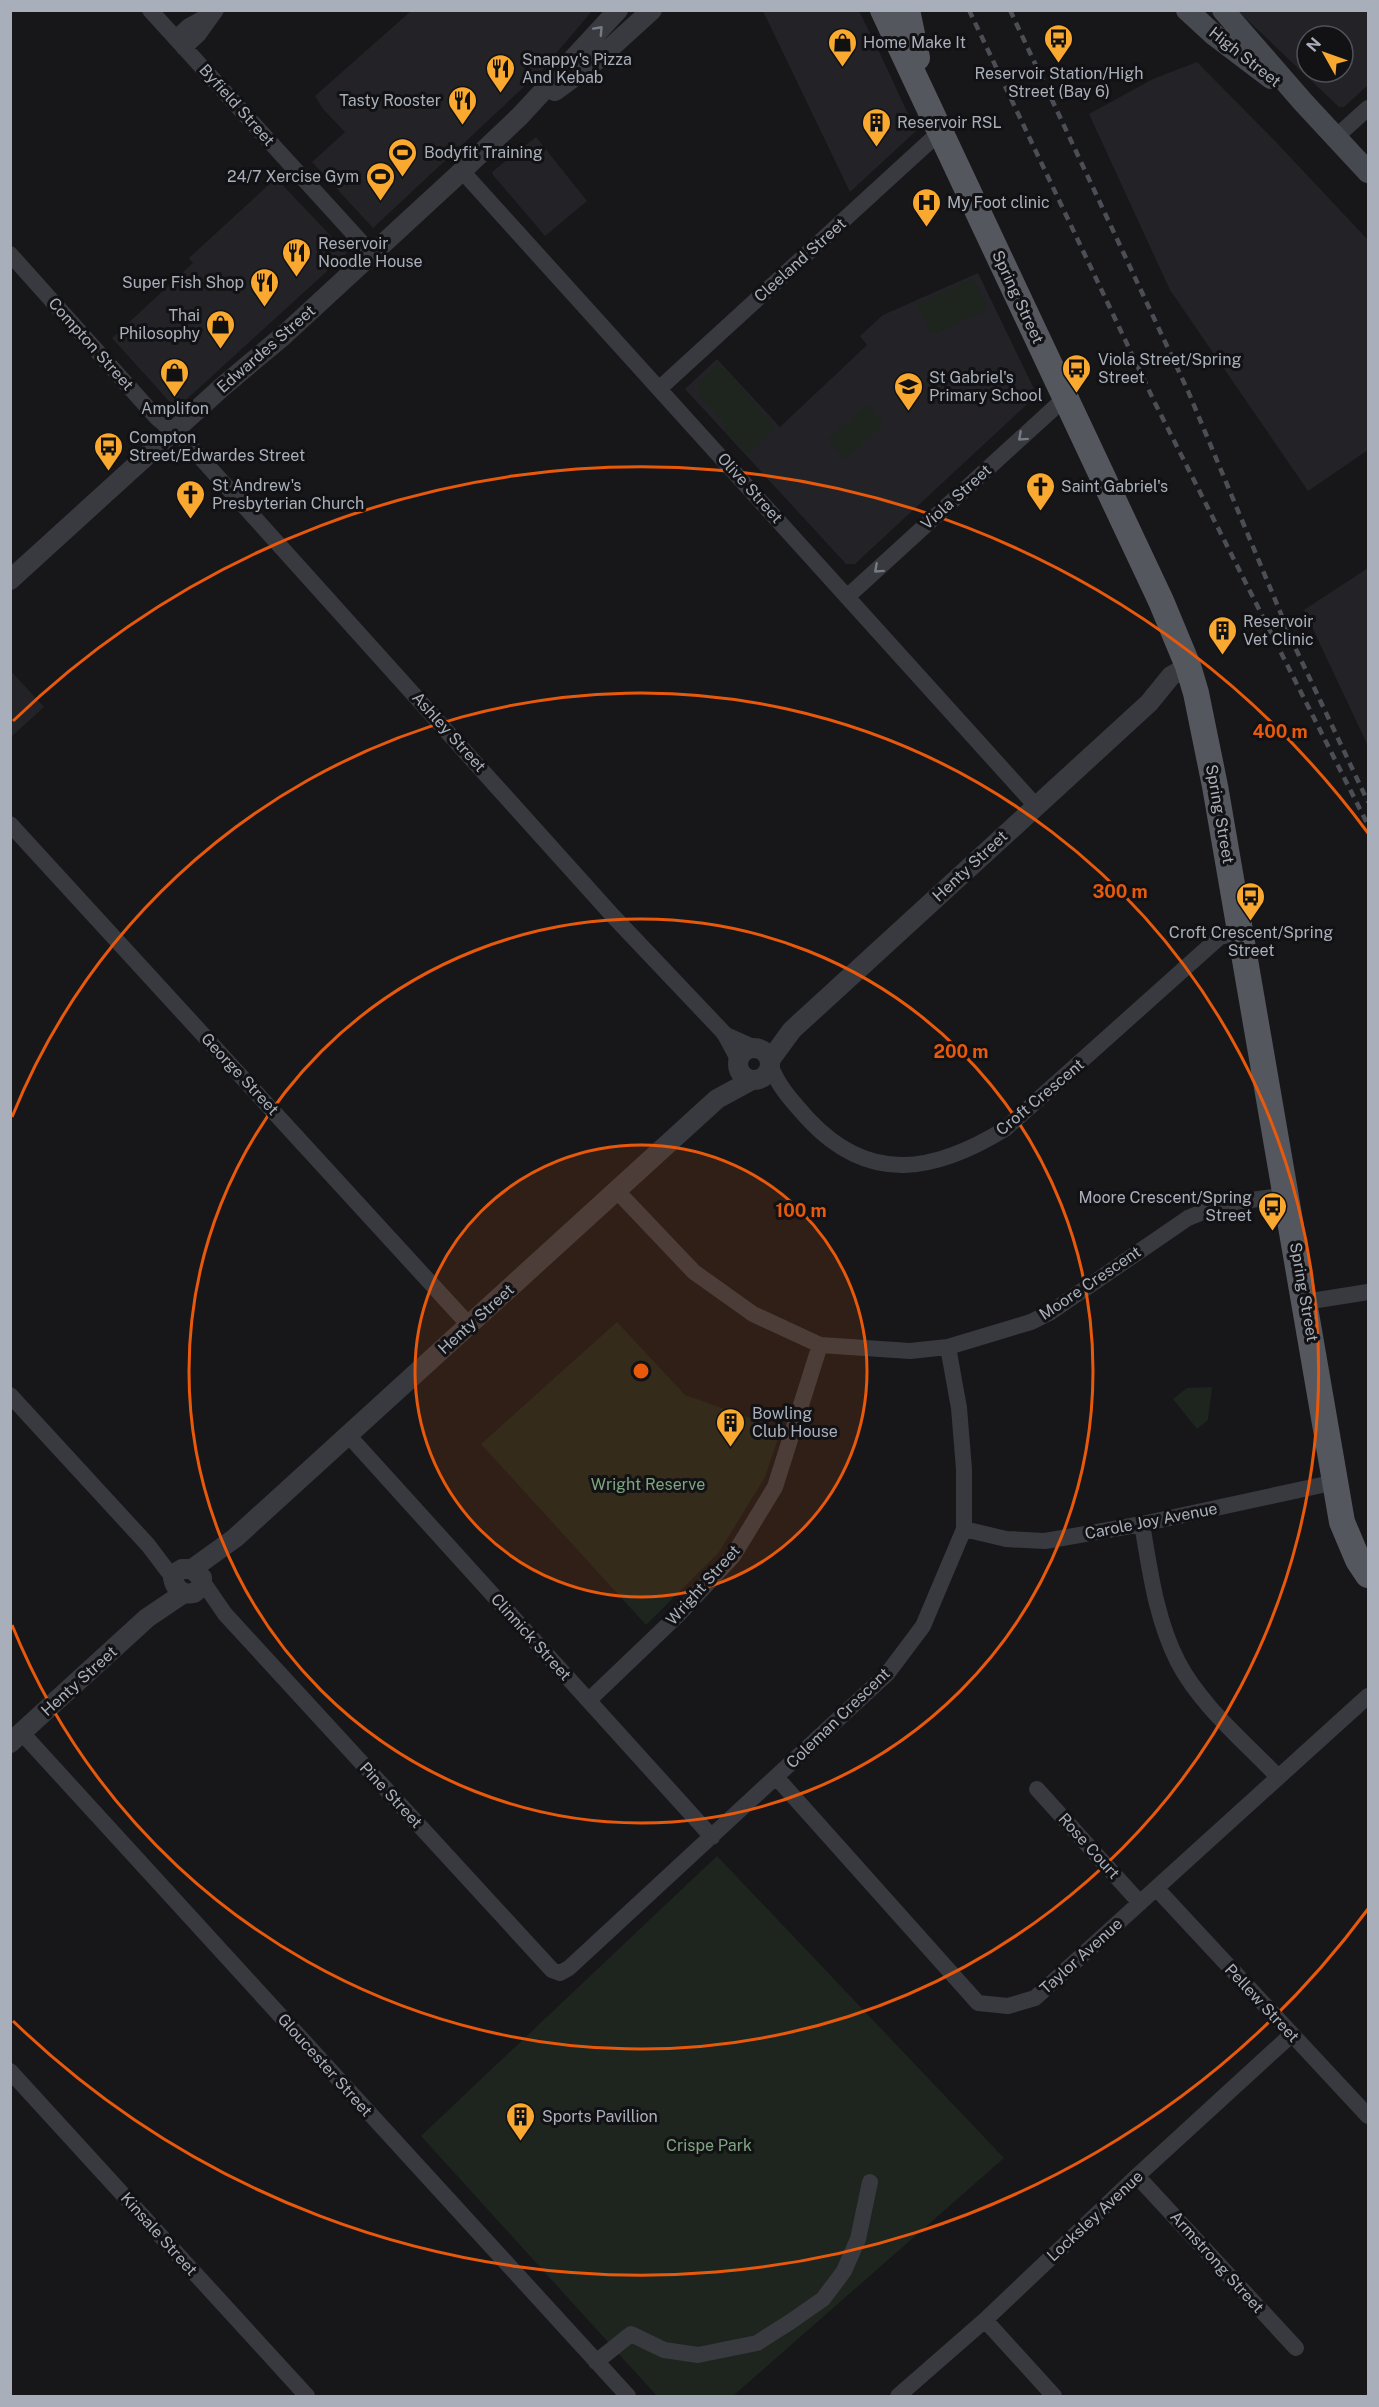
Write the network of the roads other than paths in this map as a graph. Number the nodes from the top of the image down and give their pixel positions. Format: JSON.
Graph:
{"nodes":[{"id":1,"x":150,"y":10,"type":"edge"},
{"id":2,"x":618,"y":10,"type":"edge"},
{"id":3,"x":652,"y":10,"type":"edge"},
{"id":4,"x":1188,"y":10,"type":"edge"},
{"id":5,"x":1223,"y":11,"type":"edge"},
{"id":6,"x":214,"y":12,"type":"edge"},
{"id":7,"x":892,"y":12,"type":"edge"},
{"id":8,"x":1205,"y":27,"type":"junction"},
{"id":9,"x":180,"y":43,"type":"junction"},
{"id":10,"x":1304,"y":102,"type":"junction"},
{"id":11,"x":1368,"y":108,"type":"edge"},
{"id":12,"x":520,"y":116,"type":"junction"},
{"id":13,"x":1368,"y":120,"type":"edge"},
{"id":14,"x":941,"y":131,"type":"junction"},
{"id":15,"x":1340,"y":141,"type":"junction"},
{"id":16,"x":462,"y":171,"type":"junction"},
{"id":17,"x":1368,"y":172,"type":"edge"},
{"id":18,"x":372,"y":254,"type":"junction"},
{"id":19,"x":10,"y":255,"type":"edge"},
{"id":20,"x":660,"y":388,"type":"junction"},
{"id":21,"x":1065,"y":398,"type":"junction"},
{"id":22,"x":173,"y":431,"type":"junction"},
{"id":23,"x":10,"y":580,"type":"edge"},
{"id":24,"x":847,"y":597,"type":"junction"},
{"id":25,"x":1191,"y":676,"type":"junction"},
{"id":26,"x":1036,"y":806,"type":"junction"},
{"id":27,"x":10,"y":824,"type":"edge"},
{"id":28,"x":1241,"y":933,"type":"junction"},
{"id":29,"x":755,"y":1057,"type":"junction"},
{"id":30,"x":755,"y":1080,"type":"junction"},
{"id":31,"x":786,"y":1096,"type":"junction"},
{"id":32,"x":717,"y":1098,"type":"junction"},
{"id":33,"x":617,"y":1191,"type":"junction"},
{"id":34,"x":1287,"y":1195,"type":"junction"},
{"id":35,"x":1368,"y":1292,"type":"edge"},
{"id":36,"x":1305,"y":1302,"type":"junction"},
{"id":37,"x":469,"y":1325,"type":"junction"},
{"id":38,"x":820,"y":1345,"type":"junction"},
{"id":39,"x":948,"y":1347,"type":"junction"},
{"id":40,"x":10,"y":1395,"type":"edge"},
{"id":41,"x":349,"y":1436,"type":"junction"},
{"id":42,"x":1336,"y":1482,"type":"junction"},
{"id":43,"x":1142,"y":1524,"type":"junction"},
{"id":44,"x":964,"y":1530,"type":"junction"},
{"id":45,"x":1368,"y":1575,"type":"edge"},
{"id":46,"x":188,"y":1580,"type":"junction"},
{"id":47,"x":1368,"y":1696,"type":"edge"},
{"id":48,"x":589,"y":1700,"type":"junction"},
{"id":49,"x":16,"y":1738,"type":"edge"},
{"id":50,"x":776,"y":1777,"type":"junction"},
{"id":51,"x":1278,"y":1777,"type":"junction"},
{"id":52,"x":1037,"y":1789,"type":"dead end"},
{"id":53,"x":712,"y":1837,"type":"junction"},
{"id":54,"x":1156,"y":1888,"type":"junction"},
{"id":55,"x":1140,"y":1903,"type":"junction"},
{"id":56,"x":560,"y":1973,"type":"joint"},
{"id":57,"x":1291,"y":2034,"type":"junction"},
{"id":58,"x":10,"y":2071,"type":"edge"},
{"id":59,"x":1368,"y":2116,"type":"edge"},
{"id":60,"x":1137,"y":2176,"type":"junction"},
{"id":61,"x":870,"y":2182,"type":"dead end"},
{"id":62,"x":985,"y":2320,"type":"junction"},
{"id":63,"x":1296,"y":2348,"type":"dead end"},
{"id":64,"x":596,"y":2362,"type":"junction"},
{"id":65,"x":307,"y":2397,"type":"edge"},
{"id":66,"x":628,"y":2397,"type":"edge"},
{"id":67,"x":898,"y":2397,"type":"edge"},
{"id":68,"x":1054,"y":2397,"type":"edge"}],
"edges":[{"from":1,"to":9,"type":"street","name":"Byfield Street"},
{"from":12,"to":2,"type":"street","name":"Edwardes Street","one_way":true},
{"from":3,"to":12,"type":"street","name":"Edwardes Street"},
{"from":4,"to":8,"type":"main road","name":"High Street"},
{"from":5,"to":8,"type":"main road"},
{"from":5,"to":10,"type":"main road","name":"High Street"},
{"from":6,"to":9,"type":"street"},
{"from":7,"to":14,"type":"main road","name":"Spring Street"},
{"from":8,"to":10,"type":"main road","name":"High Street"},
{"from":9,"to":18,"type":"street","name":"Byfield Street"},
{"from":10,"to":15,"type":"main road","name":"High Street"},
{"from":11,"to":15,"type":"street"},
{"from":12,"to":16,"type":"street","name":"Edwardes Street"},
{"from":13,"to":15,"type":"street"},
{"from":14,"to":20,"type":"street","name":"Cleeland Street"},
{"from":14,"to":21,"type":"main road","name":"Spring Street"},
{"from":15,"to":17,"type":"main road","name":"High Street"},
{"from":16,"to":18,"type":"street","name":"Edwardes Street"},
{"from":16,"to":20,"type":"street","name":"Olive Street"},
{"from":18,"to":22,"type":"street","name":"Edwardes Street"},
{"from":19,"to":22,"type":"street","name":"Compton Street"},
{"from":20,"to":24,"type":"street","name":"Olive Street"},
{"from":21,"to":24,"type":"street","name":"Viola Street","one_way":true},
{"from":21,"to":25,"type":"main road","name":"Spring Street"},
{"from":22,"to":23,"type":"street","name":"Edwardes Street"},
{"from":22,"to":29,"type":"street","name":"Ashley Street"},
{"from":24,"to":26,"type":"street","name":"Olive Street"},
{"from":25,"to":26,"type":"street","name":"Henty Street"},
{"from":25,"to":28,"type":"main road","name":"Spring Street"},
{"from":26,"to":29,"type":"street","name":"Henty Street"},
{"from":27,"to":37,"type":"street","name":"George Street"},
{"from":28,"to":31,"type":"street","name":"Croft Crescent"},
{"from":28,"to":34,"type":"main road","name":"Spring Street"},
{"from":29,"to":30,"type":"street"},
{"from":29,"to":31,"type":"street","name":"Croft Crescent"},
{"from":29,"to":32,"type":"street","name":"Henty Street"},
{"from":30,"to":31,"type":"street","name":"Croft Crescent"},
{"from":30,"to":32,"type":"street","name":"Henty Street"},
{"from":32,"to":33,"type":"street","name":"Henty Street"},
{"from":33,"to":37,"type":"street","name":"Henty Street"},
{"from":33,"to":38,"type":"street","name":"Moore Crescent"},
{"from":34,"to":36,"type":"main road","name":"Spring Street"},
{"from":34,"to":39,"type":"street","name":"Moore Crescent"},
{"from":35,"to":36,"type":"street"},
{"from":36,"to":42,"type":"main road","name":"Spring Street"},
{"from":37,"to":41,"type":"street","name":"Henty Street"},
{"from":38,"to":39,"type":"street","name":"Moore Crescent"},
{"from":38,"to":48,"type":"street","name":"Wright Street"},
{"from":39,"to":44,"type":"street","name":"Coleman Crescent"},
{"from":40,"to":46,"type":"street","name":"Pine Street"},
{"from":41,"to":46,"type":"street","name":"Henty Street"},
{"from":41,"to":48,"type":"street","name":"Clinnick Street"},
{"from":42,"to":43,"type":"street","name":"Carole Joy Avenue"},
{"from":42,"to":45,"type":"main road","name":"Spring Street"},
{"from":43,"to":44,"type":"street","name":"Carole Joy Avenue"},
{"from":43,"to":51,"type":"street"},
{"from":44,"to":50,"type":"street","name":"Coleman Crescent"},
{"from":46,"to":49,"type":"street","name":"Henty Street"},
{"from":46,"to":56,"type":"street","name":"Pine Street"},
{"from":47,"to":51,"type":"street","name":"Taylor Avenue"},
{"from":48,"to":53,"type":"street","name":"Clinnick Street"},
{"from":49,"to":64,"type":"street","name":"Gloucester Street"},
{"from":50,"to":53,"type":"street","name":"Coleman Crescent"},
{"from":50,"to":55,"type":"street","name":"Taylor Avenue"},
{"from":51,"to":54,"type":"street","name":"Taylor Avenue"},
{"from":52,"to":55,"type":"street","name":"Rose Court"},
{"from":53,"to":56,"type":"street","name":"Coleman Crescent"},
{"from":54,"to":55,"type":"street","name":"Taylor Avenue"},
{"from":54,"to":57,"type":"street","name":"Pellew Street"},
{"from":57,"to":59,"type":"street","name":"Pellew Street"},
{"from":57,"to":60,"type":"street","name":"Locksley Avenue"},
{"from":58,"to":65,"type":"street","name":"Kinsale Street"},
{"from":60,"to":62,"type":"street","name":"Locksley Avenue"},
{"from":60,"to":63,"type":"street","name":"Armstrong Street"},
{"from":61,"to":64,"type":"street"},
{"from":62,"to":67,"type":"street","name":"Locksley Avenue"},
{"from":62,"to":68,"type":"street"},
{"from":64,"to":66,"type":"street","name":"Gloucester Street"}]}
